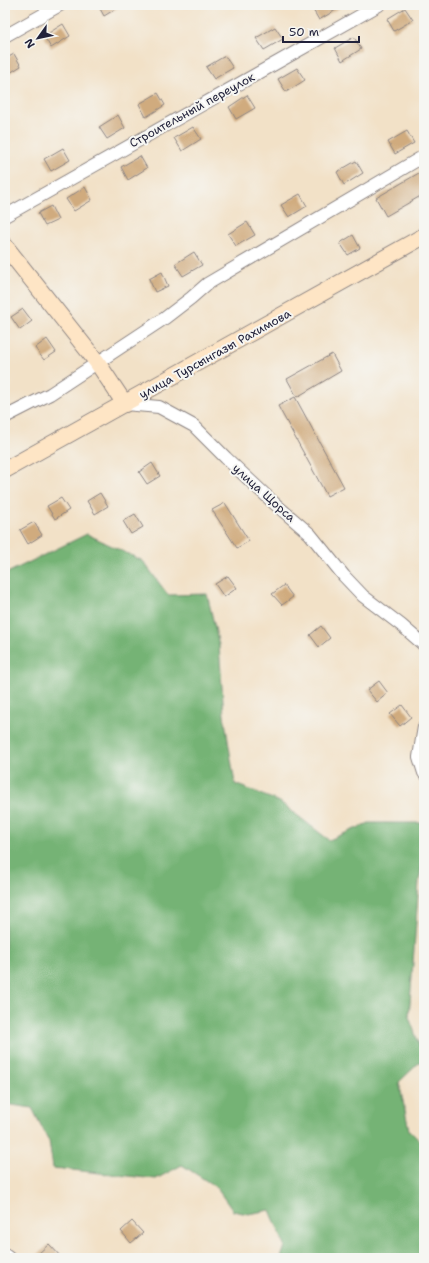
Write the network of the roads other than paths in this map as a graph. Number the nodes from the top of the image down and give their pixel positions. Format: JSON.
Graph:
{"nodes":[{"id":1,"x":60,"y":5,"type":"edge"},
{"id":2,"x":379,"y":5,"type":"edge"},
{"id":3,"x":5,"y":36,"type":"edge"},
{"id":4,"x":424,"y":156,"type":"edge"},
{"id":5,"x":5,"y":216,"type":"edge"},
{"id":6,"x":424,"y":236,"type":"edge"},
{"id":7,"x":5,"y":246,"type":"edge"},
{"id":8,"x":97,"y":362,"type":"junction"},
{"id":9,"x":125,"y":404,"type":"junction"},
{"id":10,"x":5,"y":417,"type":"edge"},
{"id":11,"x":5,"y":470,"type":"edge"},
{"id":12,"x":424,"y":645,"type":"edge"},
{"id":13,"x":424,"y":727,"type":"edge"},
{"id":14,"x":424,"y":773,"type":"edge"},
{"id":15,"x":5,"y":1255,"type":"edge"},
{"id":16,"x":9,"y":1258,"type":"edge"}],
"edges":[{"from":1,"to":3,"type":"street"},
{"from":2,"to":5,"type":"street","name":"Строительный переулок"},
{"from":4,"to":8,"type":"street"},
{"from":6,"to":9,"type":"street","name":"улица Турсынгазы Рахимова"},
{"from":7,"to":8,"type":"street"},
{"from":8,"to":9,"type":"street"},
{"from":8,"to":10,"type":"street"},
{"from":9,"to":11,"type":"street","name":"улица Турсынгазы Рахимова"},
{"from":9,"to":12,"type":"street","name":"улица Щорса"},
{"from":13,"to":14,"type":"street"},
{"from":15,"to":16,"type":"street"}]}
